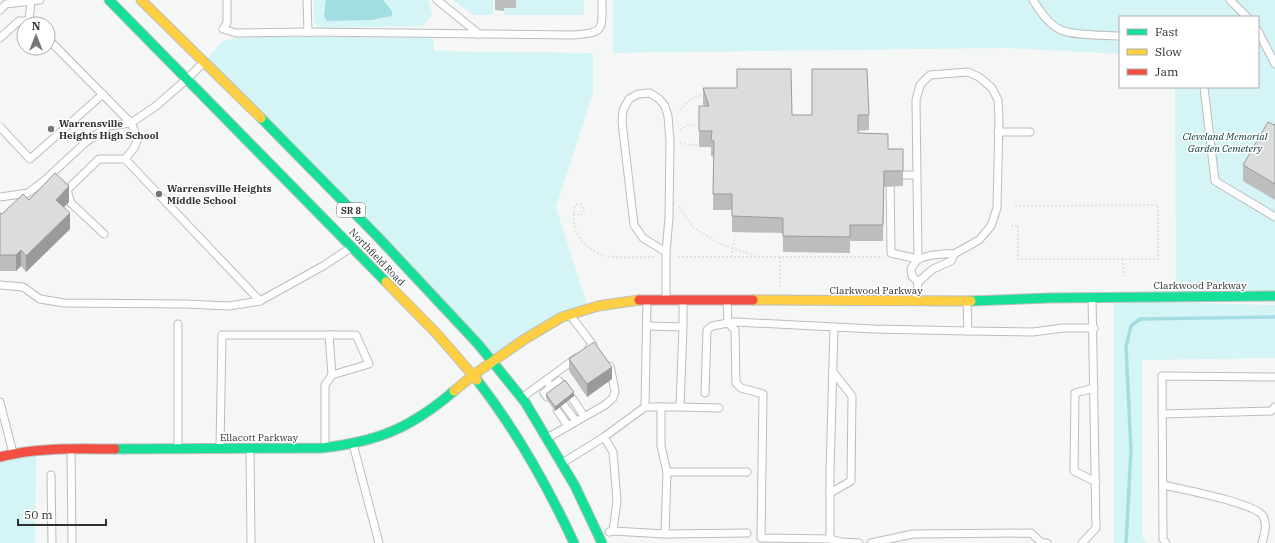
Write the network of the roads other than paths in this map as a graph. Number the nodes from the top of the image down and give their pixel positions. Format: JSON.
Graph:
{"nodes":[{"id":1,"x":40,"y":0,"type":"edge"},
{"id":2,"x":109,"y":0,"type":"edge"},
{"id":3,"x":141,"y":0,"type":"edge"},
{"id":4,"x":227,"y":0,"type":"edge"},
{"id":5,"x":307,"y":0,"type":"edge"},
{"id":6,"x":437,"y":0,"type":"edge"},
{"id":7,"x":602,"y":0,"type":"edge"},
{"id":8,"x":1033,"y":0,"type":"edge"},
{"id":9,"x":1230,"y":0,"type":"edge"},
{"id":10,"x":31,"y":2,"type":"junction"},
{"id":11,"x":0,"y":10,"type":"edge"},
{"id":12,"x":31,"y":16,"type":"edge"},
{"id":13,"x":1246,"y":16,"type":"edge"},
{"id":14,"x":16,"y":24,"type":"edge"},
{"id":15,"x":308,"y":32,"type":"junction"},
{"id":16,"x":1259,"y":32,"type":"edge"},
{"id":17,"x":479,"y":34,"type":"junction"},
{"id":18,"x":1119,"y":36,"type":"edge"},
{"id":19,"x":0,"y":38,"type":"edge"},
{"id":20,"x":56,"y":47,"type":"edge"},
{"id":21,"x":204,"y":62,"type":"junction"},
{"id":22,"x":1275,"y":64,"type":"edge"},
{"id":23,"x":187,"y":79,"type":"junction"},
{"id":24,"x":1204,"y":88,"type":"edge"},
{"id":25,"x":103,"y":94,"type":"junction"},
{"id":26,"x":131,"y":123,"type":"junction"},
{"id":27,"x":0,"y":127,"type":"edge"},
{"id":28,"x":998,"y":132,"type":"junction"},
{"id":29,"x":1030,"y":132,"type":"dead end"},
{"id":30,"x":125,"y":159,"type":"junction"},
{"id":31,"x":917,"y":175,"type":"junction"},
{"id":32,"x":0,"y":197,"type":"edge"},
{"id":33,"x":1275,"y":217,"type":"edge"},
{"id":34,"x":104,"y":234,"type":"dead end"},
{"id":35,"x":352,"y":247,"type":"junction"},
{"id":36,"x":666,"y":252,"type":"junction"},
{"id":37,"x":954,"y":254,"type":"junction"},
{"id":38,"x":918,"y":259,"type":"junction"},
{"id":39,"x":918,"y":282,"type":"junction"},
{"id":40,"x":0,"y":286,"type":"edge"},
{"id":41,"x":1275,"y":296,"type":"edge"},
{"id":42,"x":1092,"y":297,"type":"junction"},
{"id":43,"x":647,"y":299,"type":"junction"},
{"id":44,"x":666,"y":300,"type":"junction"},
{"id":45,"x":683,"y":300,"type":"junction"},
{"id":46,"x":727,"y":300,"type":"junction"},
{"id":47,"x":916,"y":301,"type":"junction"},
{"id":48,"x":260,"y":302,"type":"junction"},
{"id":49,"x":967,"y":302,"type":"junction"},
{"id":50,"x":569,"y":315,"type":"junction"},
{"id":51,"x":178,"y":324,"type":"dead end"},
{"id":52,"x":728,"y":324,"type":"junction"},
{"id":53,"x":648,"y":326,"type":"junction"},
{"id":54,"x":683,"y":327,"type":"junction"},
{"id":55,"x":834,"y":327,"type":"junction"},
{"id":56,"x":1094,"y":328,"type":"junction"},
{"id":57,"x":968,"y":331,"type":"junction"},
{"id":58,"x":329,"y":335,"type":"junction"},
{"id":59,"x":606,"y":361,"type":"edge"},
{"id":60,"x":494,"y":362,"type":"junction"},
{"id":61,"x":833,"y":372,"type":"junction"},
{"id":62,"x":332,"y":375,"type":"junction"},
{"id":63,"x":473,"y":376,"type":"junction"},
{"id":64,"x":1275,"y":376,"type":"edge"},
{"id":65,"x":546,"y":380,"type":"junction"},
{"id":66,"x":562,"y":386,"type":"edge"},
{"id":67,"x":1094,"y":388,"type":"junction"},
{"id":68,"x":552,"y":389,"type":"junction"},
{"id":69,"x":704,"y":392,"type":"dead end"},
{"id":70,"x":547,"y":397,"type":"edge"},
{"id":71,"x":521,"y":398,"type":"junction"},
{"id":72,"x":572,"y":398,"type":"edge"},
{"id":73,"x":0,"y":402,"type":"edge"},
{"id":74,"x":564,"y":405,"type":"edge"},
{"id":75,"x":645,"y":407,"type":"junction"},
{"id":76,"x":661,"y":407,"type":"junction"},
{"id":77,"x":680,"y":407,"type":"junction"},
{"id":78,"x":1275,"y":407,"type":"edge"},
{"id":79,"x":719,"y":408,"type":"dead end"},
{"id":80,"x":557,"y":410,"type":"edge"},
{"id":81,"x":1162,"y":414,"type":"junction"},
{"id":82,"x":584,"y":416,"type":"junction"},
{"id":83,"x":576,"y":421,"type":"junction"},
{"id":84,"x":568,"y":426,"type":"junction"},
{"id":85,"x":604,"y":437,"type":"junction"},
{"id":86,"x":547,"y":438,"type":"junction"},
{"id":87,"x":353,"y":444,"type":"junction"},
{"id":88,"x":71,"y":448,"type":"junction"},
{"id":89,"x":178,"y":448,"type":"junction"},
{"id":90,"x":220,"y":448,"type":"junction"},
{"id":91,"x":250,"y":448,"type":"junction"},
{"id":92,"x":325,"y":448,"type":"junction"},
{"id":93,"x":13,"y":453,"type":"junction"},
{"id":94,"x":0,"y":457,"type":"edge"},
{"id":95,"x":562,"y":463,"type":"junction"},
{"id":96,"x":667,"y":472,"type":"junction"},
{"id":97,"x":747,"y":472,"type":"dead end"},
{"id":98,"x":52,"y":475,"type":"dead end"},
{"id":99,"x":1096,"y":482,"type":"junction"},
{"id":100,"x":1163,"y":485,"type":"junction"},
{"id":101,"x":830,"y":492,"type":"junction"},
{"id":102,"x":613,"y":531,"type":"junction"},
{"id":103,"x":747,"y":533,"type":"dead end"},
{"id":104,"x":665,"y":534,"type":"junction"},
{"id":105,"x":830,"y":539,"type":"junction"},
{"id":106,"x":601,"y":540,"type":"edge"},
{"id":107,"x":52,"y":543,"type":"edge"},
{"id":108,"x":72,"y":543,"type":"edge"},
{"id":109,"x":251,"y":543,"type":"edge"},
{"id":110,"x":379,"y":543,"type":"edge"},
{"id":111,"x":574,"y":543,"type":"edge"},
{"id":112,"x":859,"y":543,"type":"edge"},
{"id":113,"x":871,"y":543,"type":"edge"},
{"id":114,"x":1047,"y":543,"type":"edge"},
{"id":115,"x":1082,"y":543,"type":"edge"},
{"id":116,"x":1166,"y":543,"type":"edge"},
{"id":117,"x":1262,"y":543,"type":"edge"}],
"edges":[{"from":1,"to":10,"type":"lane"},
{"from":2,"to":23,"type":"main road","name":"Northfield Road","number":"SR 8"},
{"from":3,"to":21,"type":"main road","name":"Northfield Road","number":"SR 8"},
{"from":4,"to":15,"type":"lane"},
{"from":5,"to":15,"type":"lane"},
{"from":6,"to":17,"type":"lane"},
{"from":7,"to":17,"type":"lane"},
{"from":8,"to":18,"type":"lane"},
{"from":9,"to":13,"type":"lane"},
{"from":10,"to":11,"type":"lane"},
{"from":10,"to":12,"type":"lane"},
{"from":14,"to":19,"type":"lane"},
{"from":15,"to":17,"type":"lane"},
{"from":16,"to":22,"type":"lane"},
{"from":20,"to":25,"type":"lane"},
{"from":21,"to":23,"type":"lane"},
{"from":21,"to":60,"type":"main road","name":"Northfield Road","number":"SR 8"},
{"from":23,"to":26,"type":"lane"},
{"from":23,"to":35,"type":"main road","name":"Northfield Road","number":"SR 8"},
{"from":24,"to":33,"type":"lane"},
{"from":25,"to":26,"type":"lane"},
{"from":25,"to":27,"type":"lane"},
{"from":26,"to":30,"type":"lane"},
{"from":26,"to":32,"type":"lane"},
{"from":28,"to":29,"type":"lane"},
{"from":28,"to":31,"type":"lane"},
{"from":28,"to":37,"type":"lane"},
{"from":30,"to":34,"type":"lane"},
{"from":30,"to":48,"type":"lane"},
{"from":31,"to":38,"type":"lane"},
{"from":31,"to":38,"type":"lane"},
{"from":35,"to":48,"type":"lane"},
{"from":35,"to":63,"type":"main road","name":"Northfield Road","number":"SR 8"},
{"from":36,"to":36,"type":"lane"},
{"from":36,"to":44,"type":"lane"},
{"from":37,"to":38,"type":"lane"},
{"from":37,"to":39,"type":"lane"},
{"from":38,"to":39,"type":"lane"},
{"from":39,"to":47,"type":"lane"},
{"from":40,"to":48,"type":"lane"},
{"from":41,"to":42,"type":"main road","name":"Clarkwood Parkway"},
{"from":42,"to":49,"type":"main road","name":"Clarkwood Parkway"},
{"from":42,"to":56,"type":"lane"},
{"from":43,"to":44,"type":"main road","name":"Clarkwood Parkway"},
{"from":43,"to":50,"type":"main road","name":"Clarkwood Parkway"},
{"from":43,"to":53,"type":"lane"},
{"from":44,"to":45,"type":"main road","name":"Clarkwood Parkway"},
{"from":45,"to":46,"type":"main road","name":"Clarkwood Parkway"},
{"from":45,"to":54,"type":"lane"},
{"from":46,"to":47,"type":"main road","name":"Clarkwood Parkway"},
{"from":46,"to":52,"type":"lane"},
{"from":47,"to":49,"type":"main road","name":"Clarkwood Parkway"},
{"from":49,"to":57,"type":"lane"},
{"from":50,"to":60,"type":"main road","name":"Clarkwood Parkway"},
{"from":50,"to":65,"type":"lane"},
{"from":51,"to":89,"type":"lane"},
{"from":52,"to":55,"type":"lane"},
{"from":52,"to":69,"type":"lane"},
{"from":52,"to":105,"type":"lane"},
{"from":53,"to":54,"type":"lane"},
{"from":53,"to":75,"type":"lane"},
{"from":54,"to":77,"type":"lane"},
{"from":55,"to":57,"type":"lane"},
{"from":55,"to":61,"type":"lane"},
{"from":56,"to":57,"type":"lane"},
{"from":56,"to":67,"type":"lane"},
{"from":58,"to":62,"type":"lane"},
{"from":58,"to":62,"type":"lane"},
{"from":58,"to":90,"type":"lane"},
{"from":59,"to":82,"type":"lane"},
{"from":60,"to":63,"type":"main road","name":"Ellacott Parkway"},
{"from":60,"to":71,"type":"main road","name":"Northfield Road","number":"SR 8"},
{"from":61,"to":101,"type":"lane"},
{"from":61,"to":101,"type":"lane"},
{"from":62,"to":92,"type":"lane"},
{"from":63,"to":87,"type":"main road","name":"Ellacott Parkway"},
{"from":63,"to":111,"type":"main road","name":"Northfield Road","number":"SR 8"},
{"from":64,"to":81,"type":"lane"},
{"from":65,"to":68,"type":"lane"},
{"from":65,"to":71,"type":"lane"},
{"from":66,"to":68,"type":"lane"},
{"from":67,"to":99,"type":"lane"},
{"from":67,"to":99,"type":"lane"},
{"from":68,"to":70,"type":"lane"},
{"from":71,"to":86,"type":"main road","name":"Northfield Road","number":"SR 8"},
{"from":72,"to":82,"type":"lane"},
{"from":73,"to":93,"type":"lane"},
{"from":74,"to":83,"type":"lane"},
{"from":75,"to":76,"type":"lane"},
{"from":75,"to":85,"type":"lane"},
{"from":76,"to":77,"type":"lane"},
{"from":76,"to":96,"type":"lane"},
{"from":77,"to":79,"type":"lane"},
{"from":78,"to":81,"type":"lane"},
{"from":80,"to":84,"type":"lane"},
{"from":81,"to":100,"type":"lane"},
{"from":82,"to":83,"type":"lane"},
{"from":83,"to":84,"type":"lane"},
{"from":84,"to":86,"type":"lane"},
{"from":85,"to":95,"type":"lane"},
{"from":85,"to":102,"type":"lane"},
{"from":86,"to":95,"type":"main road","name":"Northfield Road","number":"SR 8"},
{"from":87,"to":92,"type":"main road","name":"Ellacott Parkway"},
{"from":87,"to":110,"type":"lane"},
{"from":88,"to":89,"type":"main road","name":"Ellacott Parkway"},
{"from":88,"to":93,"type":"main road","name":"Ellacott Parkway"},
{"from":88,"to":108,"type":"lane"},
{"from":89,"to":90,"type":"main road","name":"Ellacott Parkway"},
{"from":90,"to":91,"type":"main road","name":"Ellacott Parkway"},
{"from":91,"to":92,"type":"main road","name":"Ellacott Parkway"},
{"from":91,"to":109,"type":"lane"},
{"from":93,"to":94,"type":"main road","name":"Ellacott Parkway"},
{"from":95,"to":106,"type":"main road","name":"Northfield Road","number":"SR 8"},
{"from":96,"to":97,"type":"lane"},
{"from":96,"to":104,"type":"lane"},
{"from":98,"to":107,"type":"lane"},
{"from":99,"to":115,"type":"lane"},
{"from":100,"to":116,"type":"lane"},
{"from":100,"to":117,"type":"lane"},
{"from":101,"to":105,"type":"lane"},
{"from":102,"to":104,"type":"lane"},
{"from":102,"to":106,"type":"lane"},
{"from":103,"to":104,"type":"lane"},
{"from":105,"to":112,"type":"lane"},
{"from":113,"to":114,"type":"lane"}]}
